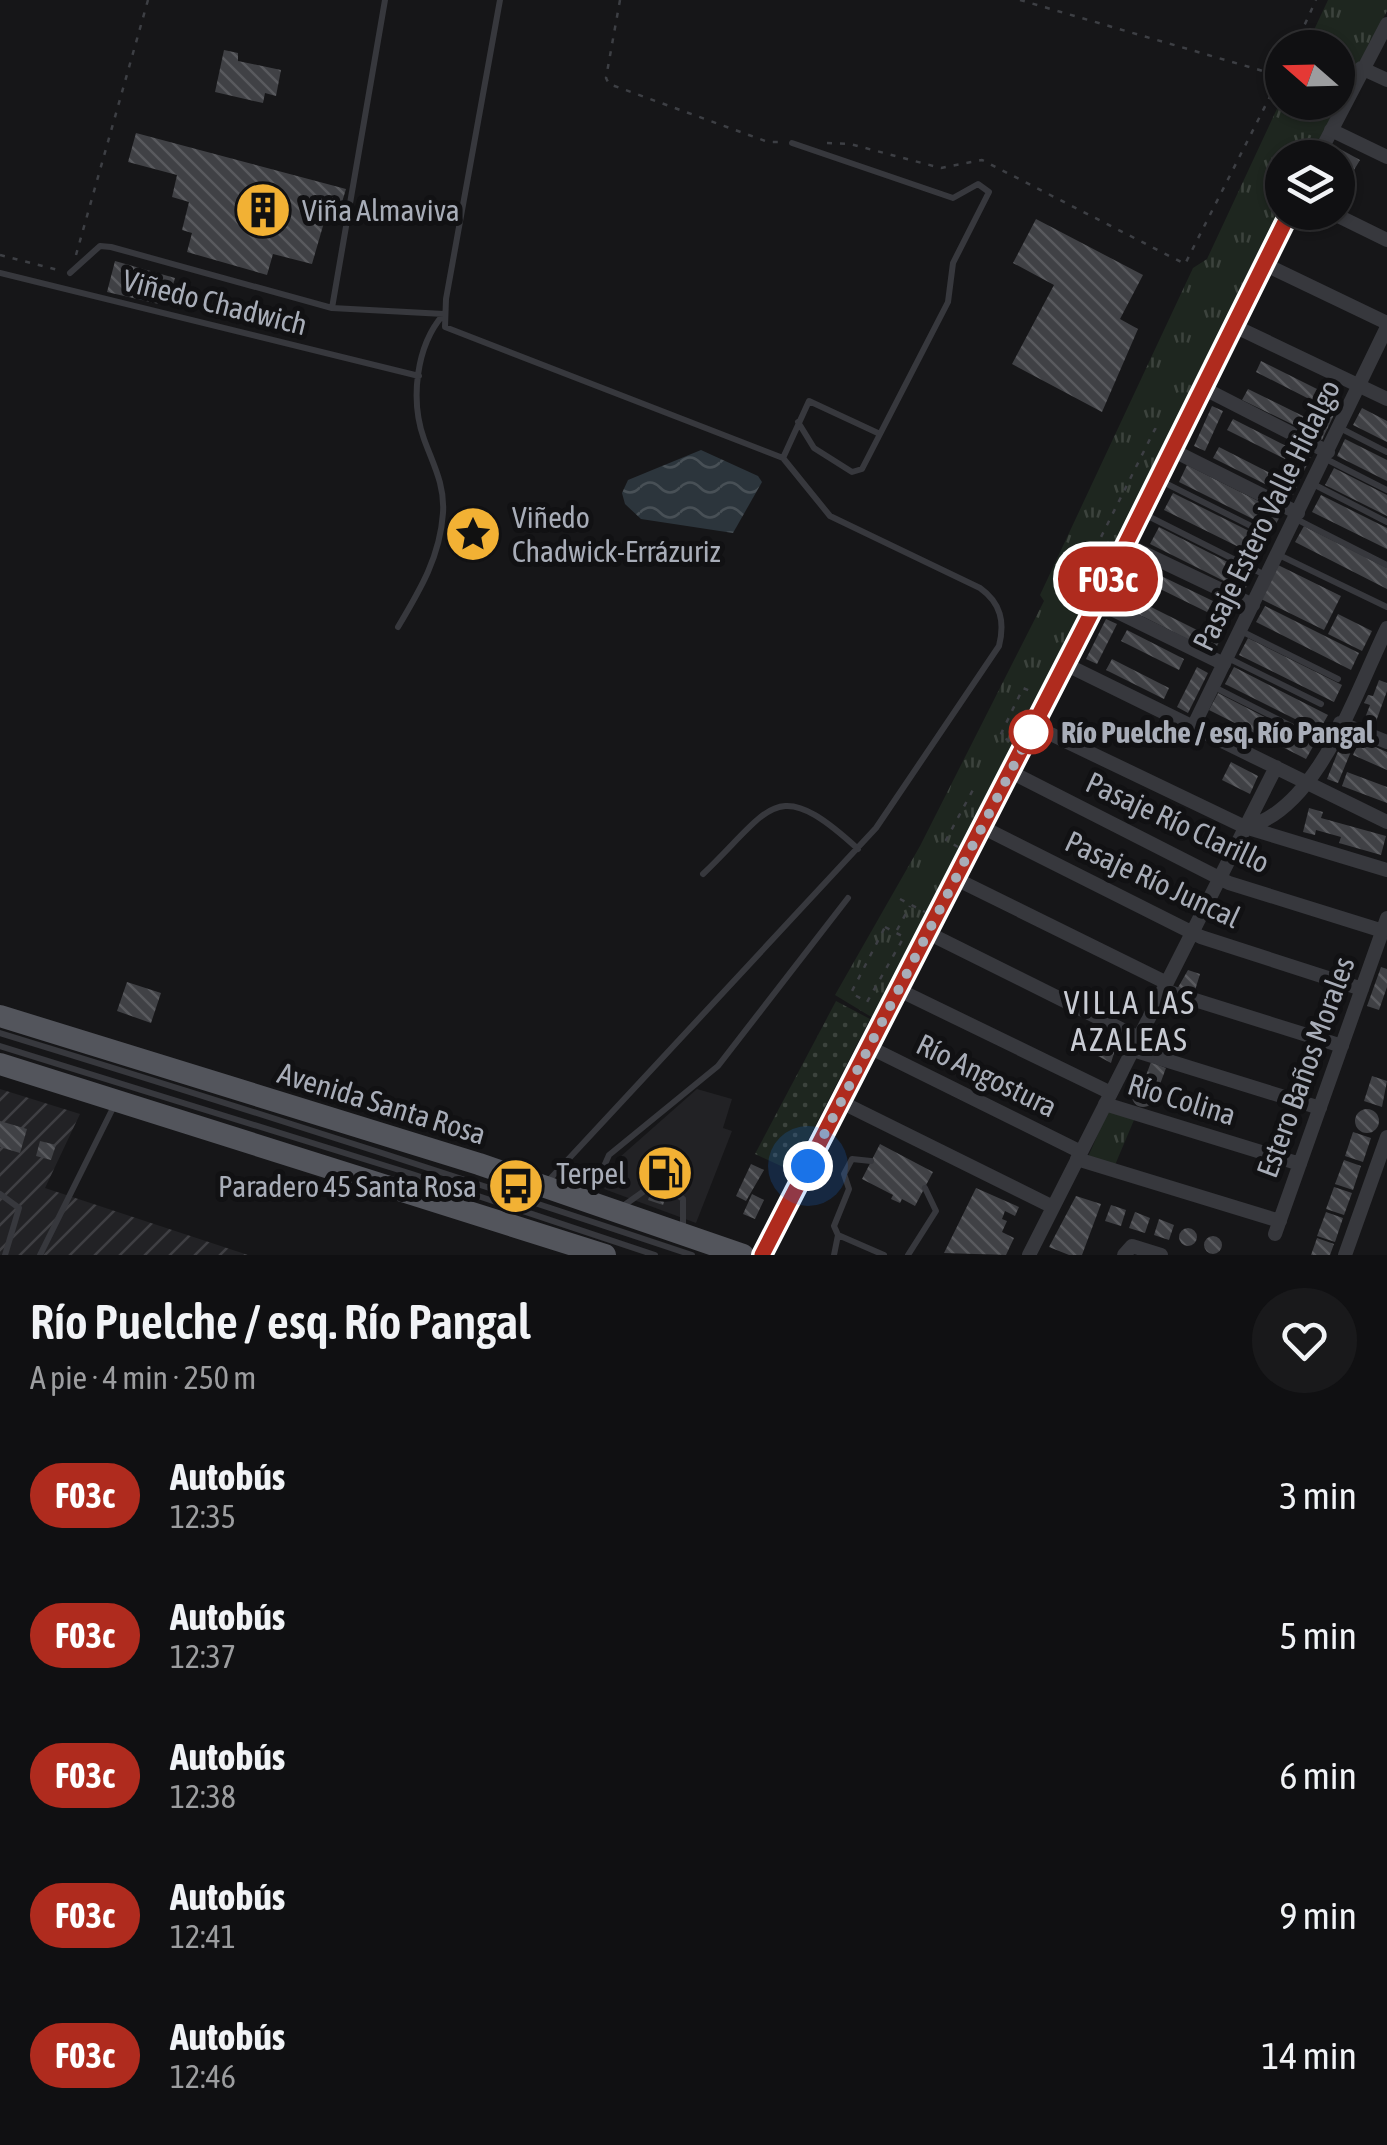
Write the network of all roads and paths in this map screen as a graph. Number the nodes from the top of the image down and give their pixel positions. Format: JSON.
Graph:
{"nodes":[{"id":1,"x":148,"y":0,"type":"edge"},
{"id":2,"x":385,"y":0,"type":"edge"},
{"id":3,"x":500,"y":0,"type":"edge"},
{"id":4,"x":620,"y":0,"type":"edge"},
{"id":5,"x":1020,"y":0,"type":"edge"},
{"id":6,"x":1316,"y":0,"type":"edge"},
{"id":7,"x":1387,"y":24,"type":"edge"},
{"id":8,"x":1302,"y":30,"type":"edge"},
{"id":9,"x":1362,"y":68,"type":"junction"},
{"id":10,"x":1265,"y":70,"type":"edge"},
{"id":11,"x":1387,"y":80,"type":"edge"},
{"id":12,"x":1265,"y":108,"type":"edge"},
{"id":13,"x":1330,"y":130,"type":"junction"},
{"id":14,"x":1325,"y":140,"type":"edge"},
{"id":15,"x":792,"y":142,"type":"junction"},
{"id":16,"x":1387,"y":157,"type":"edge"},
{"id":17,"x":1355,"y":224,"type":"edge"},
{"id":18,"x":1281,"y":230,"type":"edge"},
{"id":19,"x":1387,"y":240,"type":"edge"},
{"id":20,"x":0,"y":256,"type":"edge"},
{"id":21,"x":1264,"y":264,"type":"junction"},
{"id":22,"x":0,"y":273,"type":"edge"},
{"id":23,"x":70,"y":273,"type":"junction"},
{"id":24,"x":332,"y":308,"type":"junction"},
{"id":25,"x":444,"y":314,"type":"junction"},
{"id":26,"x":1387,"y":325,"type":"edge"},
{"id":27,"x":1234,"y":326,"type":"junction"},
{"id":28,"x":419,"y":376,"type":"junction"},
{"id":29,"x":1360,"y":386,"type":"junction"},
{"id":30,"x":1203,"y":388,"type":"junction"},
{"id":31,"x":1387,"y":399,"type":"edge"},
{"id":32,"x":798,"y":422,"type":"junction"},
{"id":33,"x":1339,"y":428,"type":"junction"},
{"id":34,"x":880,"y":434,"type":"junction"},
{"id":35,"x":1170,"y":442,"type":"junction"},
{"id":36,"x":1387,"y":452,"type":"edge"},
{"id":37,"x":1326,"y":455,"type":"junction"},
{"id":38,"x":783,"y":458,"type":"junction"},
{"id":39,"x":1158,"y":479,"type":"junction"},
{"id":40,"x":1312,"y":484,"type":"junction"},
{"id":41,"x":1387,"y":490,"type":"edge"},
{"id":42,"x":1141,"y":513,"type":"junction"},
{"id":43,"x":1296,"y":516,"type":"junction"},
{"id":44,"x":1387,"y":522,"type":"edge"},
{"id":45,"x":1261,"y":531,"type":"dead end"},
{"id":46,"x":1120,"y":547,"type":"junction"},
{"id":47,"x":1278,"y":554,"type":"junction"},
{"id":48,"x":1387,"y":565,"type":"edge"},
{"id":49,"x":1267,"y":576,"type":"junction"},
{"id":50,"x":1097,"y":602,"type":"junction"},
{"id":51,"x":1252,"y":606,"type":"junction"},
{"id":52,"x":1387,"y":607,"type":"edge"},
{"id":53,"x":398,"y":627,"type":"dead end"},
{"id":54,"x":1387,"y":628,"type":"edge"},
{"id":55,"x":1240,"y":630,"type":"junction"},
{"id":56,"x":1226,"y":661,"type":"junction"},
{"id":57,"x":1066,"y":664,"type":"junction"},
{"id":58,"x":1369,"y":665,"type":"junction"},
{"id":59,"x":1387,"y":672,"type":"edge"},
{"id":60,"x":1338,"y":679,"type":"dead end"},
{"id":61,"x":1213,"y":686,"type":"junction"},
{"id":62,"x":1041,"y":696,"type":"dead end"},
{"id":63,"x":1321,"y":704,"type":"dead end"},
{"id":64,"x":1340,"y":724,"type":"junction"},
{"id":65,"x":1034,"y":726,"type":"junction"},
{"id":66,"x":1194,"y":727,"type":"junction"},
{"id":67,"x":1387,"y":742,"type":"edge"},
{"id":68,"x":1017,"y":744,"type":"dead end"},
{"id":69,"x":1329,"y":745,"type":"junction"},
{"id":70,"x":1276,"y":767,"type":"junction"},
{"id":71,"x":1010,"y":772,"type":"junction"},
{"id":72,"x":1310,"y":784,"type":"junction"},
{"id":73,"x":975,"y":786,"type":"dead end"},
{"id":74,"x":1387,"y":822,"type":"edge"},
{"id":75,"x":982,"y":827,"type":"junction"},
{"id":76,"x":1246,"y":828,"type":"junction"},
{"id":77,"x":858,"y":849,"type":"junction"},
{"id":78,"x":963,"y":850,"type":"dead end"},
{"id":79,"x":1387,"y":870,"type":"edge"},
{"id":80,"x":702,"y":874,"type":"dead end"},
{"id":81,"x":956,"y":879,"type":"junction"},
{"id":82,"x":1220,"y":879,"type":"junction"},
{"id":83,"x":848,"y":898,"type":"dead end"},
{"id":84,"x":900,"y":899,"type":"dead end"},
{"id":85,"x":910,"y":904,"type":"junction"},
{"id":86,"x":930,"y":915,"type":"dead end"},
{"id":87,"x":1385,"y":924,"type":"edge"},
{"id":88,"x":897,"y":930,"type":"junction"},
{"id":89,"x":1192,"y":932,"type":"junction"},
{"id":90,"x":928,"y":933,"type":"junction"},
{"id":91,"x":1165,"y":987,"type":"junction"},
{"id":92,"x":1362,"y":989,"type":"junction"},
{"id":93,"x":899,"y":990,"type":"junction"},
{"id":94,"x":0,"y":1016,"type":"edge"},
{"id":95,"x":0,"y":1033,"type":"edge"},
{"id":96,"x":1136,"y":1044,"type":"junction"},
{"id":97,"x":0,"y":1046,"type":"edge"},
{"id":98,"x":1342,"y":1046,"type":"junction"},
{"id":99,"x":870,"y":1047,"type":"junction"},
{"id":100,"x":0,"y":1064,"type":"edge"},
{"id":101,"x":1108,"y":1098,"type":"junction"},
{"id":102,"x":117,"y":1100,"type":"junction"},
{"id":103,"x":841,"y":1102,"type":"junction"},
{"id":104,"x":1320,"y":1108,"type":"junction"},
{"id":105,"x":1387,"y":1137,"type":"edge"},
{"id":106,"x":1079,"y":1155,"type":"junction"},
{"id":107,"x":871,"y":1161,"type":"dead end"},
{"id":108,"x":1300,"y":1164,"type":"junction"},
{"id":109,"x":654,"y":1184,"type":"dead end"},
{"id":110,"x":543,"y":1186,"type":"junction"},
{"id":111,"x":1370,"y":1186,"type":"junction"},
{"id":112,"x":668,"y":1188,"type":"dead end"},
{"id":113,"x":925,"y":1188,"type":"dead end"},
{"id":114,"x":1387,"y":1192,"type":"edge"},
{"id":115,"x":0,"y":1194,"type":"edge"},
{"id":116,"x":589,"y":1202,"type":"junction"},
{"id":117,"x":1053,"y":1207,"type":"junction"},
{"id":118,"x":617,"y":1212,"type":"junction"},
{"id":119,"x":1277,"y":1228,"type":"joint"},
{"id":120,"x":838,"y":1235,"type":"junction"},
{"id":121,"x":692,"y":1247,"type":"edge"},
{"id":122,"x":1127,"y":1251,"type":"edge"},
{"id":123,"x":866,"y":1252,"type":"edge"},
{"id":124,"x":4,"y":1255,"type":"edge"},
{"id":125,"x":40,"y":1255,"type":"edge"},
{"id":126,"x":605,"y":1255,"type":"edge"},
{"id":127,"x":655,"y":1255,"type":"edge"},
{"id":128,"x":743,"y":1255,"type":"edge"},
{"id":129,"x":762,"y":1255,"type":"edge"},
{"id":130,"x":834,"y":1255,"type":"edge"},
{"id":131,"x":884,"y":1255,"type":"edge"},
{"id":132,"x":908,"y":1255,"type":"edge"},
{"id":133,"x":1029,"y":1255,"type":"edge"},
{"id":134,"x":1162,"y":1255,"type":"edge"},
{"id":135,"x":1345,"y":1255,"type":"edge"}],
"edges":[{"from":1,"to":23,"type":"path"},
{"from":2,"to":24,"type":"lane"},
{"from":3,"to":25,"type":"lane"},
{"from":4,"to":15,"type":"path"},
{"from":5,"to":10,"type":"path"},
{"from":6,"to":8,"type":"path"},
{"from":7,"to":9,"type":"street"},
{"from":9,"to":11,"type":"street"},
{"from":9,"to":13,"type":"street"},
{"from":12,"to":15,"type":"path"},
{"from":13,"to":14,"type":"street"},
{"from":13,"to":16,"type":"street"},
{"from":15,"to":34,"type":"lane"},
{"from":17,"to":19,"type":"street"},
{"from":18,"to":21,"type":"street"},
{"from":20,"to":23,"type":"path"},
{"from":21,"to":26,"type":"street"},
{"from":21,"to":27,"type":"street"},
{"from":22,"to":28,"type":"lane","name":"Viñedo Chadwich"},
{"from":23,"to":24,"type":"lane"},
{"from":24,"to":25,"type":"lane"},
{"from":25,"to":28,"type":"lane"},
{"from":25,"to":38,"type":"lane"},
{"from":26,"to":29,"type":"street","name":"Pasaje Estero Valle Hidalgo"},
{"from":27,"to":29,"type":"street"},
{"from":27,"to":30,"type":"street"},
{"from":28,"to":53,"type":"lane"},
{"from":29,"to":31,"type":"street"},
{"from":29,"to":33,"type":"street","name":"Pasaje Estero Valle Hidalgo"},
{"from":30,"to":35,"type":"street"},
{"from":30,"to":37,"type":"street"},
{"from":32,"to":34,"type":"lane"},
{"from":32,"to":34,"type":"lane"},
{"from":32,"to":38,"type":"lane"},
{"from":33,"to":36,"type":"lane"},
{"from":33,"to":37,"type":"street","name":"Pasaje Estero Valle Hidalgo"},
{"from":35,"to":39,"type":"street"},
{"from":35,"to":43,"type":"street"},
{"from":35,"to":46,"type":"path"},
{"from":37,"to":40,"type":"street","name":"Pasaje Estero Valle Hidalgo"},
{"from":37,"to":41,"type":"lane"},
{"from":38,"to":77,"type":"lane"},
{"from":39,"to":42,"type":"street"},
{"from":39,"to":45,"type":"lane"},
{"from":40,"to":43,"type":"street","name":"Pasaje Estero Valle Hidalgo"},
{"from":40,"to":44,"type":"lane"},
{"from":42,"to":46,"type":"street"},
{"from":42,"to":49,"type":"lane"},
{"from":43,"to":47,"type":"street","name":"Pasaje Estero Valle Hidalgo"},
{"from":43,"to":48,"type":"lane"},
{"from":46,"to":50,"type":"street"},
{"from":46,"to":51,"type":"street"},
{"from":47,"to":49,"type":"street","name":"Pasaje Estero Valle Hidalgo"},
{"from":47,"to":52,"type":"lane"},
{"from":49,"to":51,"type":"street","name":"Pasaje Estero Valle Hidalgo"},
{"from":50,"to":56,"type":"street"},
{"from":50,"to":57,"type":"street"},
{"from":51,"to":55,"type":"street","name":"Pasaje Estero Valle Hidalgo"},
{"from":54,"to":58,"type":"street"},
{"from":55,"to":56,"type":"street","name":"Pasaje Estero Valle Hidalgo"},
{"from":55,"to":60,"type":"lane"},
{"from":56,"to":61,"type":"street","name":"Pasaje Estero Valle Hidalgo"},
{"from":56,"to":63,"type":"lane"},
{"from":57,"to":65,"type":"street"},
{"from":57,"to":66,"type":"street"},
{"from":58,"to":59,"type":"street"},
{"from":58,"to":64,"type":"street"},
{"from":61,"to":66,"type":"street","name":"Pasaje Estero Valle Hidalgo"},
{"from":61,"to":69,"type":"lane"},
{"from":62,"to":68,"type":"path"},
{"from":64,"to":67,"type":"street"},
{"from":64,"to":69,"type":"street"},
{"from":65,"to":71,"type":"street"},
{"from":65,"to":76,"type":"street"},
{"from":66,"to":70,"type":"street"},
{"from":69,"to":72,"type":"street"},
{"from":70,"to":72,"type":"street"},
{"from":70,"to":76,"type":"street"},
{"from":71,"to":75,"type":"street"},
{"from":71,"to":82,"type":"street","name":"Pasaje Río Clarillo"},
{"from":72,"to":74,"type":"street"},
{"from":72,"to":76,"type":"street"},
{"from":73,"to":78,"type":"path"},
{"from":75,"to":81,"type":"street"},
{"from":75,"to":89,"type":"street","name":"Pasaje Río Juncal"},
{"from":76,"to":79,"type":"street"},
{"from":76,"to":82,"type":"street"},
{"from":77,"to":80,"type":"lane"},
{"from":77,"to":110,"type":"lane"},
{"from":81,"to":90,"type":"street"},
{"from":81,"to":91,"type":"street"},
{"from":82,"to":87,"type":"street","name":"Pasaje Río Clarillo"},
{"from":82,"to":89,"type":"street"},
{"from":83,"to":116,"type":"lane"},
{"from":84,"to":85,"type":"path"},
{"from":85,"to":86,"type":"path"},
{"from":85,"to":88,"type":"path"},
{"from":87,"to":92,"type":"street","name":"Estero Baños Morales"},
{"from":88,"to":88,"type":"path"},
{"from":89,"to":91,"type":"street"},
{"from":89,"to":92,"type":"street","name":"Pasaje Río Juncal"},
{"from":90,"to":93,"type":"street"},
{"from":90,"to":96,"type":"street"},
{"from":91,"to":96,"type":"street"},
{"from":91,"to":98,"type":"street"},
{"from":92,"to":98,"type":"street","name":"Estero Baños Morales"},
{"from":93,"to":99,"type":"street"},
{"from":93,"to":101,"type":"street","name":"Río Colina"},
{"from":94,"to":110,"type":"main road","name":"Avenida Santa Rosa"},
{"from":95,"to":121,"type":"lane"},
{"from":96,"to":101,"type":"street"},
{"from":96,"to":104,"type":"street"},
{"from":97,"to":127,"type":"lane"},
{"from":98,"to":104,"type":"street","name":"Estero Baños Morales"},
{"from":99,"to":103,"type":"street"},
{"from":99,"to":106,"type":"street","name":"Río Angostura"},
{"from":100,"to":102,"type":"main road"},
{"from":101,"to":106,"type":"street"},
{"from":101,"to":108,"type":"street","name":"Río Colina"},
{"from":102,"to":125,"type":"lane"},
{"from":102,"to":126,"type":"main road"},
{"from":103,"to":117,"type":"street"},
{"from":103,"to":129,"type":"street"},
{"from":104,"to":108,"type":"street","name":"Estero Baños Morales"},
{"from":105,"to":111,"type":"street"},
{"from":106,"to":117,"type":"street"},
{"from":106,"to":119,"type":"street","name":"Río Angostura"},
{"from":107,"to":120,"type":"lane"},
{"from":108,"to":119,"type":"street","name":"Estero Baños Morales"},
{"from":109,"to":118,"type":"lane"},
{"from":110,"to":116,"type":"main road","name":"Avenida Santa Rosa"},
{"from":111,"to":114,"type":"street"},
{"from":111,"to":135,"type":"street"},
{"from":112,"to":121,"type":"lane"},
{"from":113,"to":132,"type":"lane"},
{"from":115,"to":124,"type":"lane"},
{"from":116,"to":118,"type":"main road","name":"Avenida Santa Rosa"},
{"from":117,"to":133,"type":"street"},
{"from":118,"to":121,"type":"main road","name":"Avenida Santa Rosa"},
{"from":120,"to":123,"type":"lane"},
{"from":120,"to":130,"type":"lane"},
{"from":121,"to":128,"type":"main road","name":"Avenida Santa Rosa"},
{"from":122,"to":134,"type":"street"},
{"from":123,"to":131,"type":"lane"}]}
